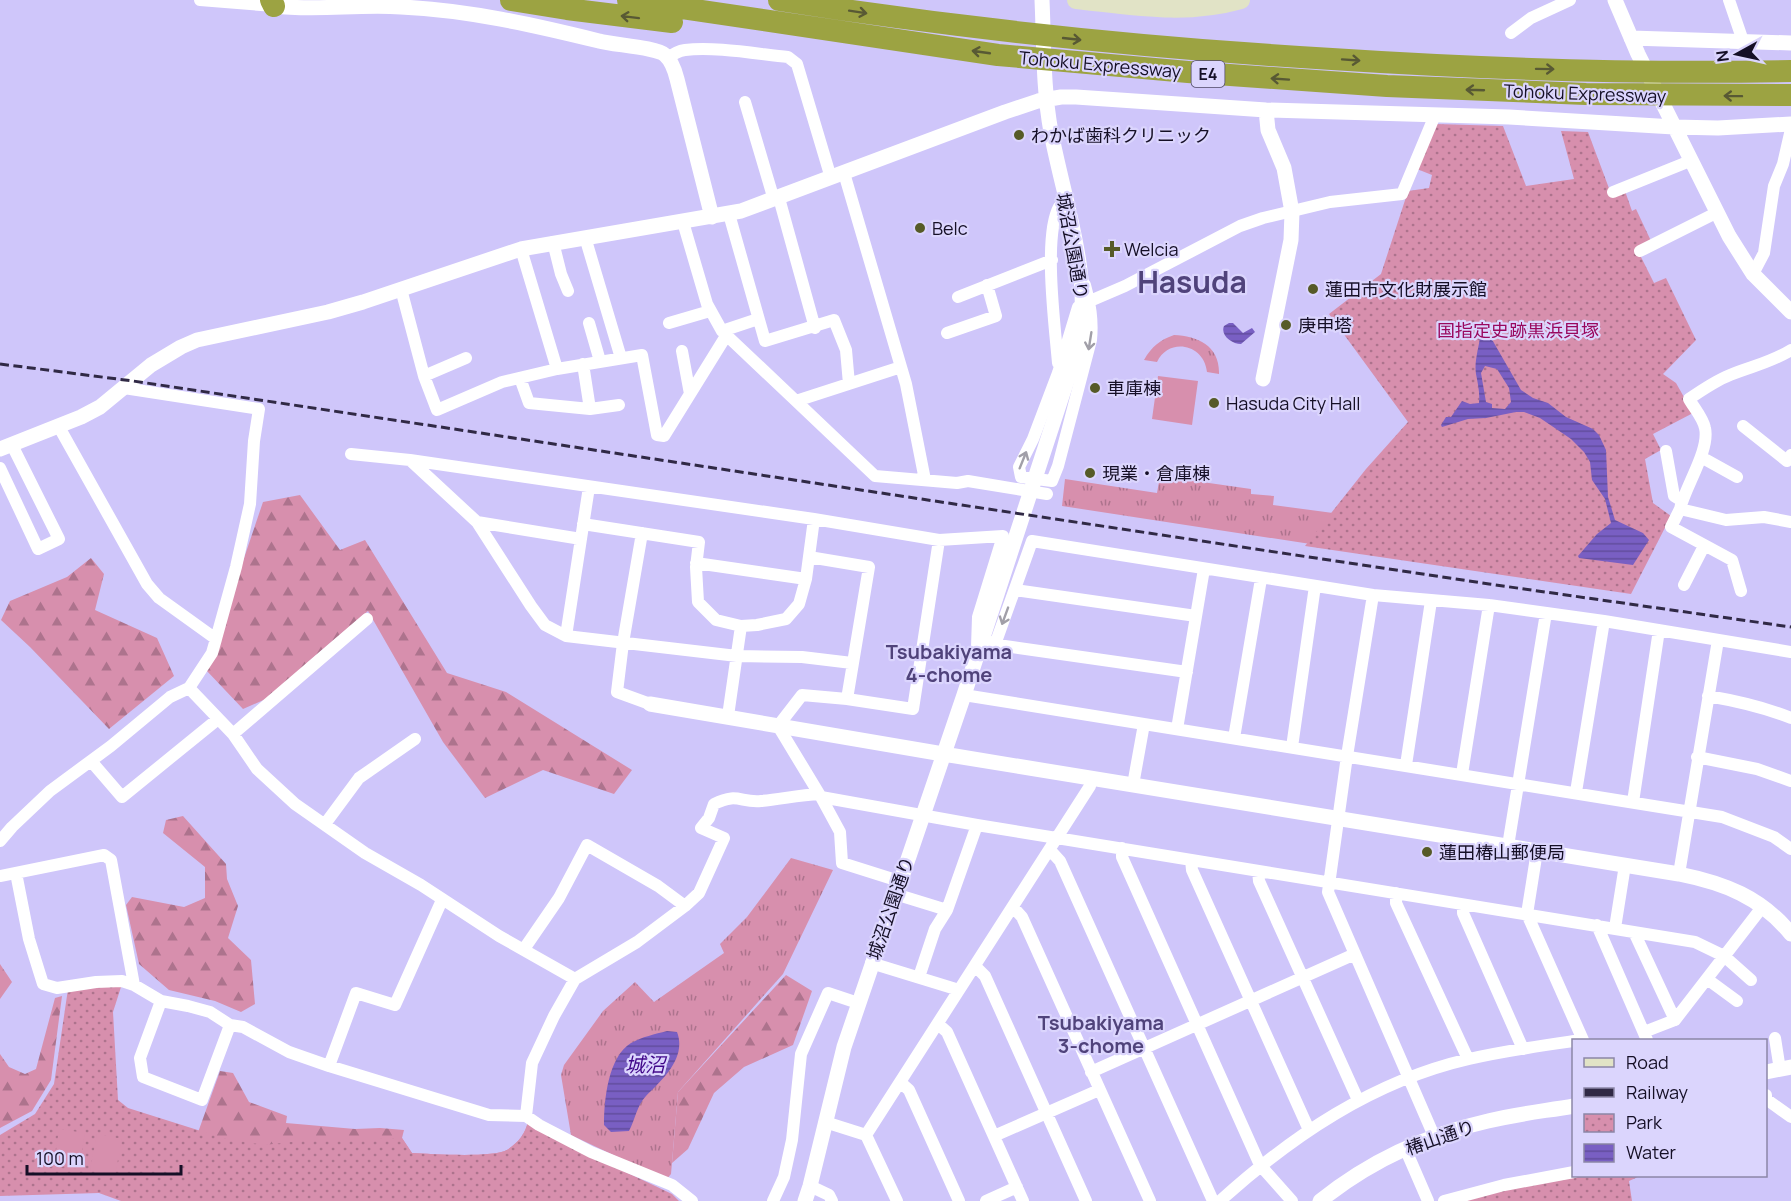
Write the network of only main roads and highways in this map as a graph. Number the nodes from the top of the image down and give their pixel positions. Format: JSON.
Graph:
{"nodes":[{"id":1,"x":511,"y":0,"type":"edge"},
{"id":2,"x":628,"y":0,"type":"edge"},
{"id":3,"x":780,"y":0,"type":"edge"},
{"id":4,"x":1076,"y":0,"type":"edge"},
{"id":5,"x":1240,"y":0,"type":"edge"},
{"id":6,"x":856,"y":35,"type":"junction"},
{"id":7,"x":1791,"y":71,"type":"edge"},
{"id":8,"x":1791,"y":95,"type":"edge"}],
"edges":[{"from":6,"to":1,"type":"highway","one_way":true},
{"from":2,"to":6,"type":"highway","name":"Tohoku Expressway","number":"E4"},
{"from":3,"to":7,"type":"highway","name":"Tohoku Expressway","number":"E4","one_way":true},
{"from":4,"to":5,"type":"main road"},
{"from":8,"to":6,"type":"highway","name":"Tohoku Expressway","number":"E4","one_way":true}]}
